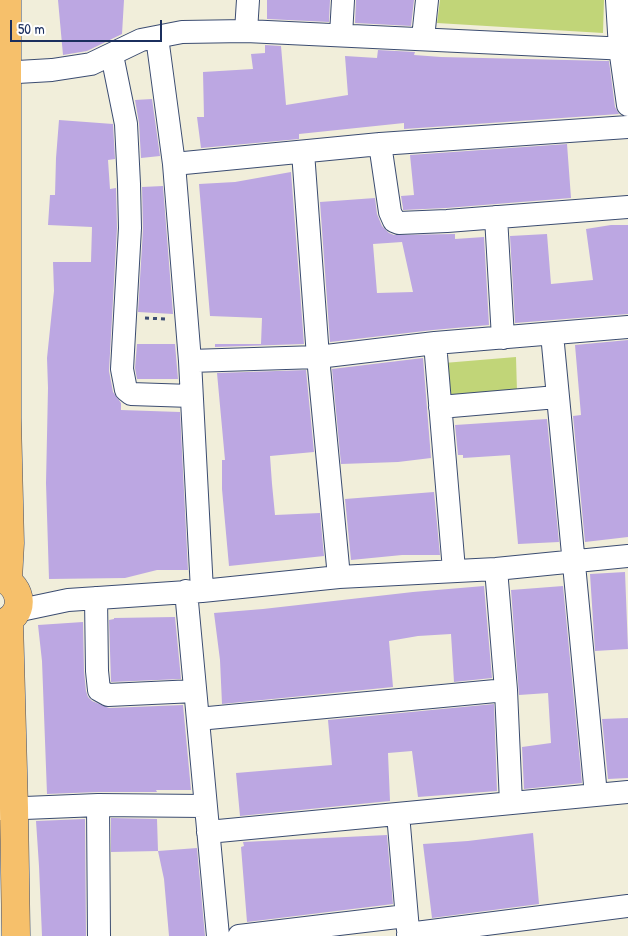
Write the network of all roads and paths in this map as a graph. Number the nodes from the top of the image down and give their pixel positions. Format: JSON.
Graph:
{"nodes":[{"id":1,"x":7,"y":0,"type":"edge"},
{"id":2,"x":248,"y":0,"type":"edge"},
{"id":3,"x":343,"y":0,"type":"edge"},
{"id":4,"x":427,"y":0,"type":"edge"},
{"id":5,"x":617,"y":0,"type":"edge"},
{"id":6,"x":246,"y":31,"type":"junction"},
{"id":7,"x":341,"y":35,"type":"junction"},
{"id":8,"x":157,"y":37,"type":"junction"},
{"id":9,"x":423,"y":38,"type":"junction"},
{"id":10,"x":624,"y":48,"type":"edge"},
{"id":11,"x":112,"y":56,"type":"junction"},
{"id":12,"x":3,"y":73,"type":"edge"},
{"id":13,"x":628,"y":105,"type":"edge"},
{"id":14,"x":628,"y":127,"type":"edge"},
{"id":15,"x":380,"y":144,"type":"junction"},
{"id":16,"x":303,"y":152,"type":"junction"},
{"id":17,"x":174,"y":164,"type":"junction"},
{"id":18,"x":628,"y":207,"type":"edge"},
{"id":19,"x":496,"y":218,"type":"junction"},
{"id":20,"x":125,"y":318,"type":"junction"},
{"id":21,"x":186,"y":320,"type":"junction"},
{"id":22,"x":628,"y":327,"type":"edge"},
{"id":23,"x":552,"y":334,"type":"junction"},
{"id":24,"x":503,"y":338,"type":"junction"},
{"id":25,"x":435,"y":343,"type":"junction"},
{"id":26,"x":318,"y":357,"type":"junction"},
{"id":27,"x":190,"y":361,"type":"junction"},
{"id":28,"x":191,"y":396,"type":"junction"},
{"id":29,"x":557,"y":397,"type":"junction"},
{"id":30,"x":440,"y":407,"type":"junction"},
{"id":31,"x":628,"y":556,"type":"edge"},
{"id":32,"x":572,"y":562,"type":"junction"},
{"id":33,"x":496,"y":568,"type":"junction"},
{"id":34,"x":454,"y":570,"type":"junction"},
{"id":35,"x":339,"y":577,"type":"junction"},
{"id":36,"x":194,"y":591,"type":"junction"},
{"id":37,"x":96,"y":598,"type":"junction"},
{"id":38,"x":8,"y":600,"type":"edge"},
{"id":39,"x":506,"y":690,"type":"junction"},
{"id":40,"x":195,"y":691,"type":"junction"},
{"id":41,"x":198,"y":719,"type":"junction"},
{"id":42,"x":628,"y":792,"type":"edge"},
{"id":43,"x":596,"y":795,"type":"junction"},
{"id":44,"x":510,"y":803,"type":"junction"},
{"id":45,"x":98,"y":806,"type":"junction"},
{"id":46,"x":204,"y":806,"type":"junction"},
{"id":47,"x":7,"y":808,"type":"edge"},
{"id":48,"x":398,"y":814,"type":"junction"},
{"id":49,"x":208,"y":832,"type":"junction"},
{"id":50,"x":628,"y":906,"type":"edge"},
{"id":51,"x":408,"y":929,"type":"edge"},
{"id":52,"x":16,"y":936,"type":"edge"},
{"id":53,"x":99,"y":936,"type":"edge"},
{"id":54,"x":218,"y":936,"type":"edge"},
{"id":55,"x":239,"y":936,"type":"edge"}],
"edges":[{"from":1,"to":12,"type":"main road"},
{"from":2,"to":6,"type":"street"},
{"from":3,"to":7,"type":"street"},
{"from":4,"to":9,"type":"street"},
{"from":5,"to":10,"type":"street"},
{"from":6,"to":7,"type":"street"},
{"from":6,"to":8,"type":"street"},
{"from":7,"to":9,"type":"street"},
{"from":8,"to":11,"type":"street"},
{"from":8,"to":17,"type":"street"},
{"from":9,"to":10,"type":"street"},
{"from":10,"to":13,"type":"street"},
{"from":11,"to":12,"type":"street"},
{"from":11,"to":20,"type":"street"},
{"from":12,"to":38,"type":"main road"},
{"from":14,"to":15,"type":"street"},
{"from":15,"to":16,"type":"street"},
{"from":15,"to":19,"type":"street"},
{"from":16,"to":17,"type":"street"},
{"from":16,"to":26,"type":"street"},
{"from":17,"to":21,"type":"street"},
{"from":18,"to":19,"type":"street"},
{"from":19,"to":24,"type":"street"},
{"from":20,"to":21,"type":"path"},
{"from":20,"to":28,"type":"street"},
{"from":21,"to":27,"type":"street"},
{"from":22,"to":23,"type":"street"},
{"from":23,"to":24,"type":"street"},
{"from":23,"to":29,"type":"street"},
{"from":24,"to":25,"type":"street"},
{"from":25,"to":26,"type":"street"},
{"from":25,"to":30,"type":"street"},
{"from":26,"to":27,"type":"street"},
{"from":26,"to":35,"type":"street"},
{"from":27,"to":28,"type":"street"},
{"from":28,"to":36,"type":"street"},
{"from":29,"to":30,"type":"street"},
{"from":29,"to":32,"type":"street"},
{"from":30,"to":34,"type":"street"},
{"from":31,"to":32,"type":"street"},
{"from":32,"to":33,"type":"street"},
{"from":32,"to":43,"type":"street"},
{"from":33,"to":34,"type":"street"},
{"from":33,"to":39,"type":"street"},
{"from":34,"to":35,"type":"street"},
{"from":35,"to":36,"type":"street"},
{"from":36,"to":37,"type":"street"},
{"from":36,"to":40,"type":"street"},
{"from":37,"to":38,"type":"street"},
{"from":37,"to":40,"type":"street"},
{"from":38,"to":47,"type":"main road"},
{"from":39,"to":41,"type":"street"},
{"from":39,"to":44,"type":"street"},
{"from":40,"to":41,"type":"street"},
{"from":41,"to":46,"type":"street"},
{"from":42,"to":43,"type":"street"},
{"from":43,"to":44,"type":"street"},
{"from":44,"to":48,"type":"street"},
{"from":45,"to":46,"type":"street"},
{"from":45,"to":47,"type":"street"},
{"from":45,"to":53,"type":"street"},
{"from":46,"to":49,"type":"street"},
{"from":47,"to":52,"type":"main road"},
{"from":48,"to":49,"type":"street"},
{"from":48,"to":51,"type":"street"},
{"from":49,"to":54,"type":"street"},
{"from":50,"to":51,"type":"street"},
{"from":51,"to":55,"type":"street"}]}
